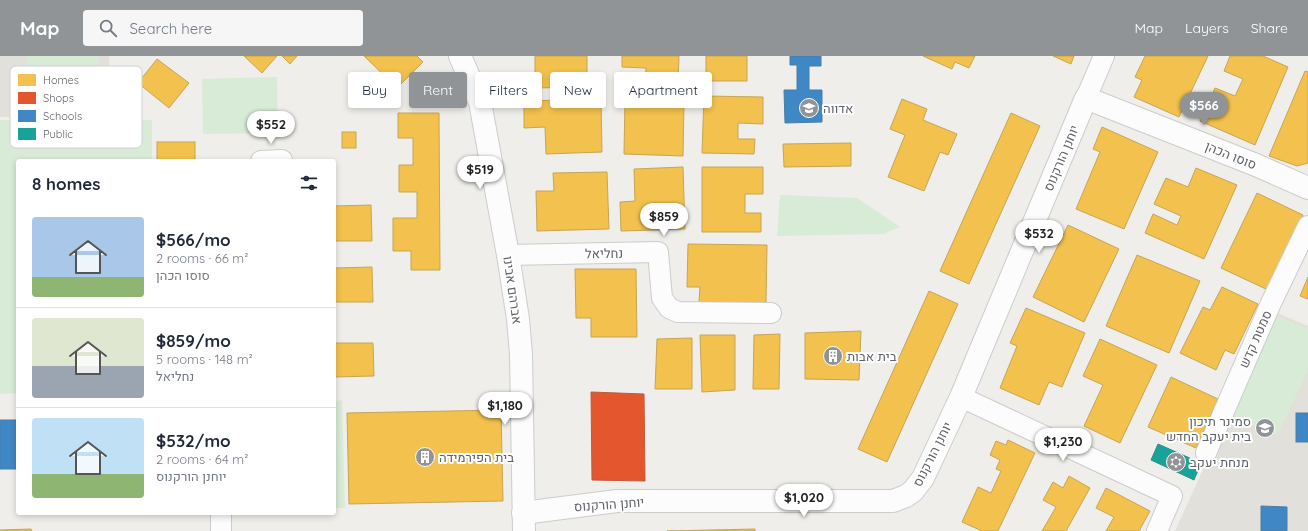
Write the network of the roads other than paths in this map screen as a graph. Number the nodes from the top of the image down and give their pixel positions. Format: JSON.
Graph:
{"nodes":[{"id":1,"x":460,"y":56,"type":"edge"},
{"id":2,"x":1104,"y":56,"type":"edge"},
{"id":3,"x":1086,"y":98,"type":"junction"},
{"id":4,"x":1308,"y":188,"type":"edge"},
{"id":5,"x":1308,"y":226,"type":"edge"},
{"id":6,"x":508,"y":255,"type":"junction"},
{"id":7,"x":771,"y":313,"type":"dead end"},
{"id":8,"x":960,"y":397,"type":"junction"},
{"id":9,"x":1206,"y":453,"type":"dead end"},
{"id":10,"x":220,"y":515,"type":"edge"},
{"id":11,"x":524,"y":522,"type":"edge"},
{"id":12,"x":221,"y":531,"type":"edge"},
{"id":13,"x":1157,"y":531,"type":"edge"}],
"edges":[{"from":1,"to":6,"type":"street","name":"אברהם אבינו"},
{"from":2,"to":3,"type":"street","name":"יוחנן הורקנוס"},
{"from":3,"to":4,"type":"street","name":"סוסו הכהן"},
{"from":3,"to":8,"type":"street","name":"יוחנן הורקנוס"},
{"from":5,"to":9,"type":"street","name":"סמטת קדש"},
{"from":6,"to":7,"type":"street","name":"נחליאל"},
{"from":6,"to":11,"type":"street","name":"אברהם אבינו"},
{"from":8,"to":11,"type":"street","name":"יוחנן הורקנוס"},
{"from":8,"to":13,"type":"street"},
{"from":10,"to":12,"type":"street"}]}
